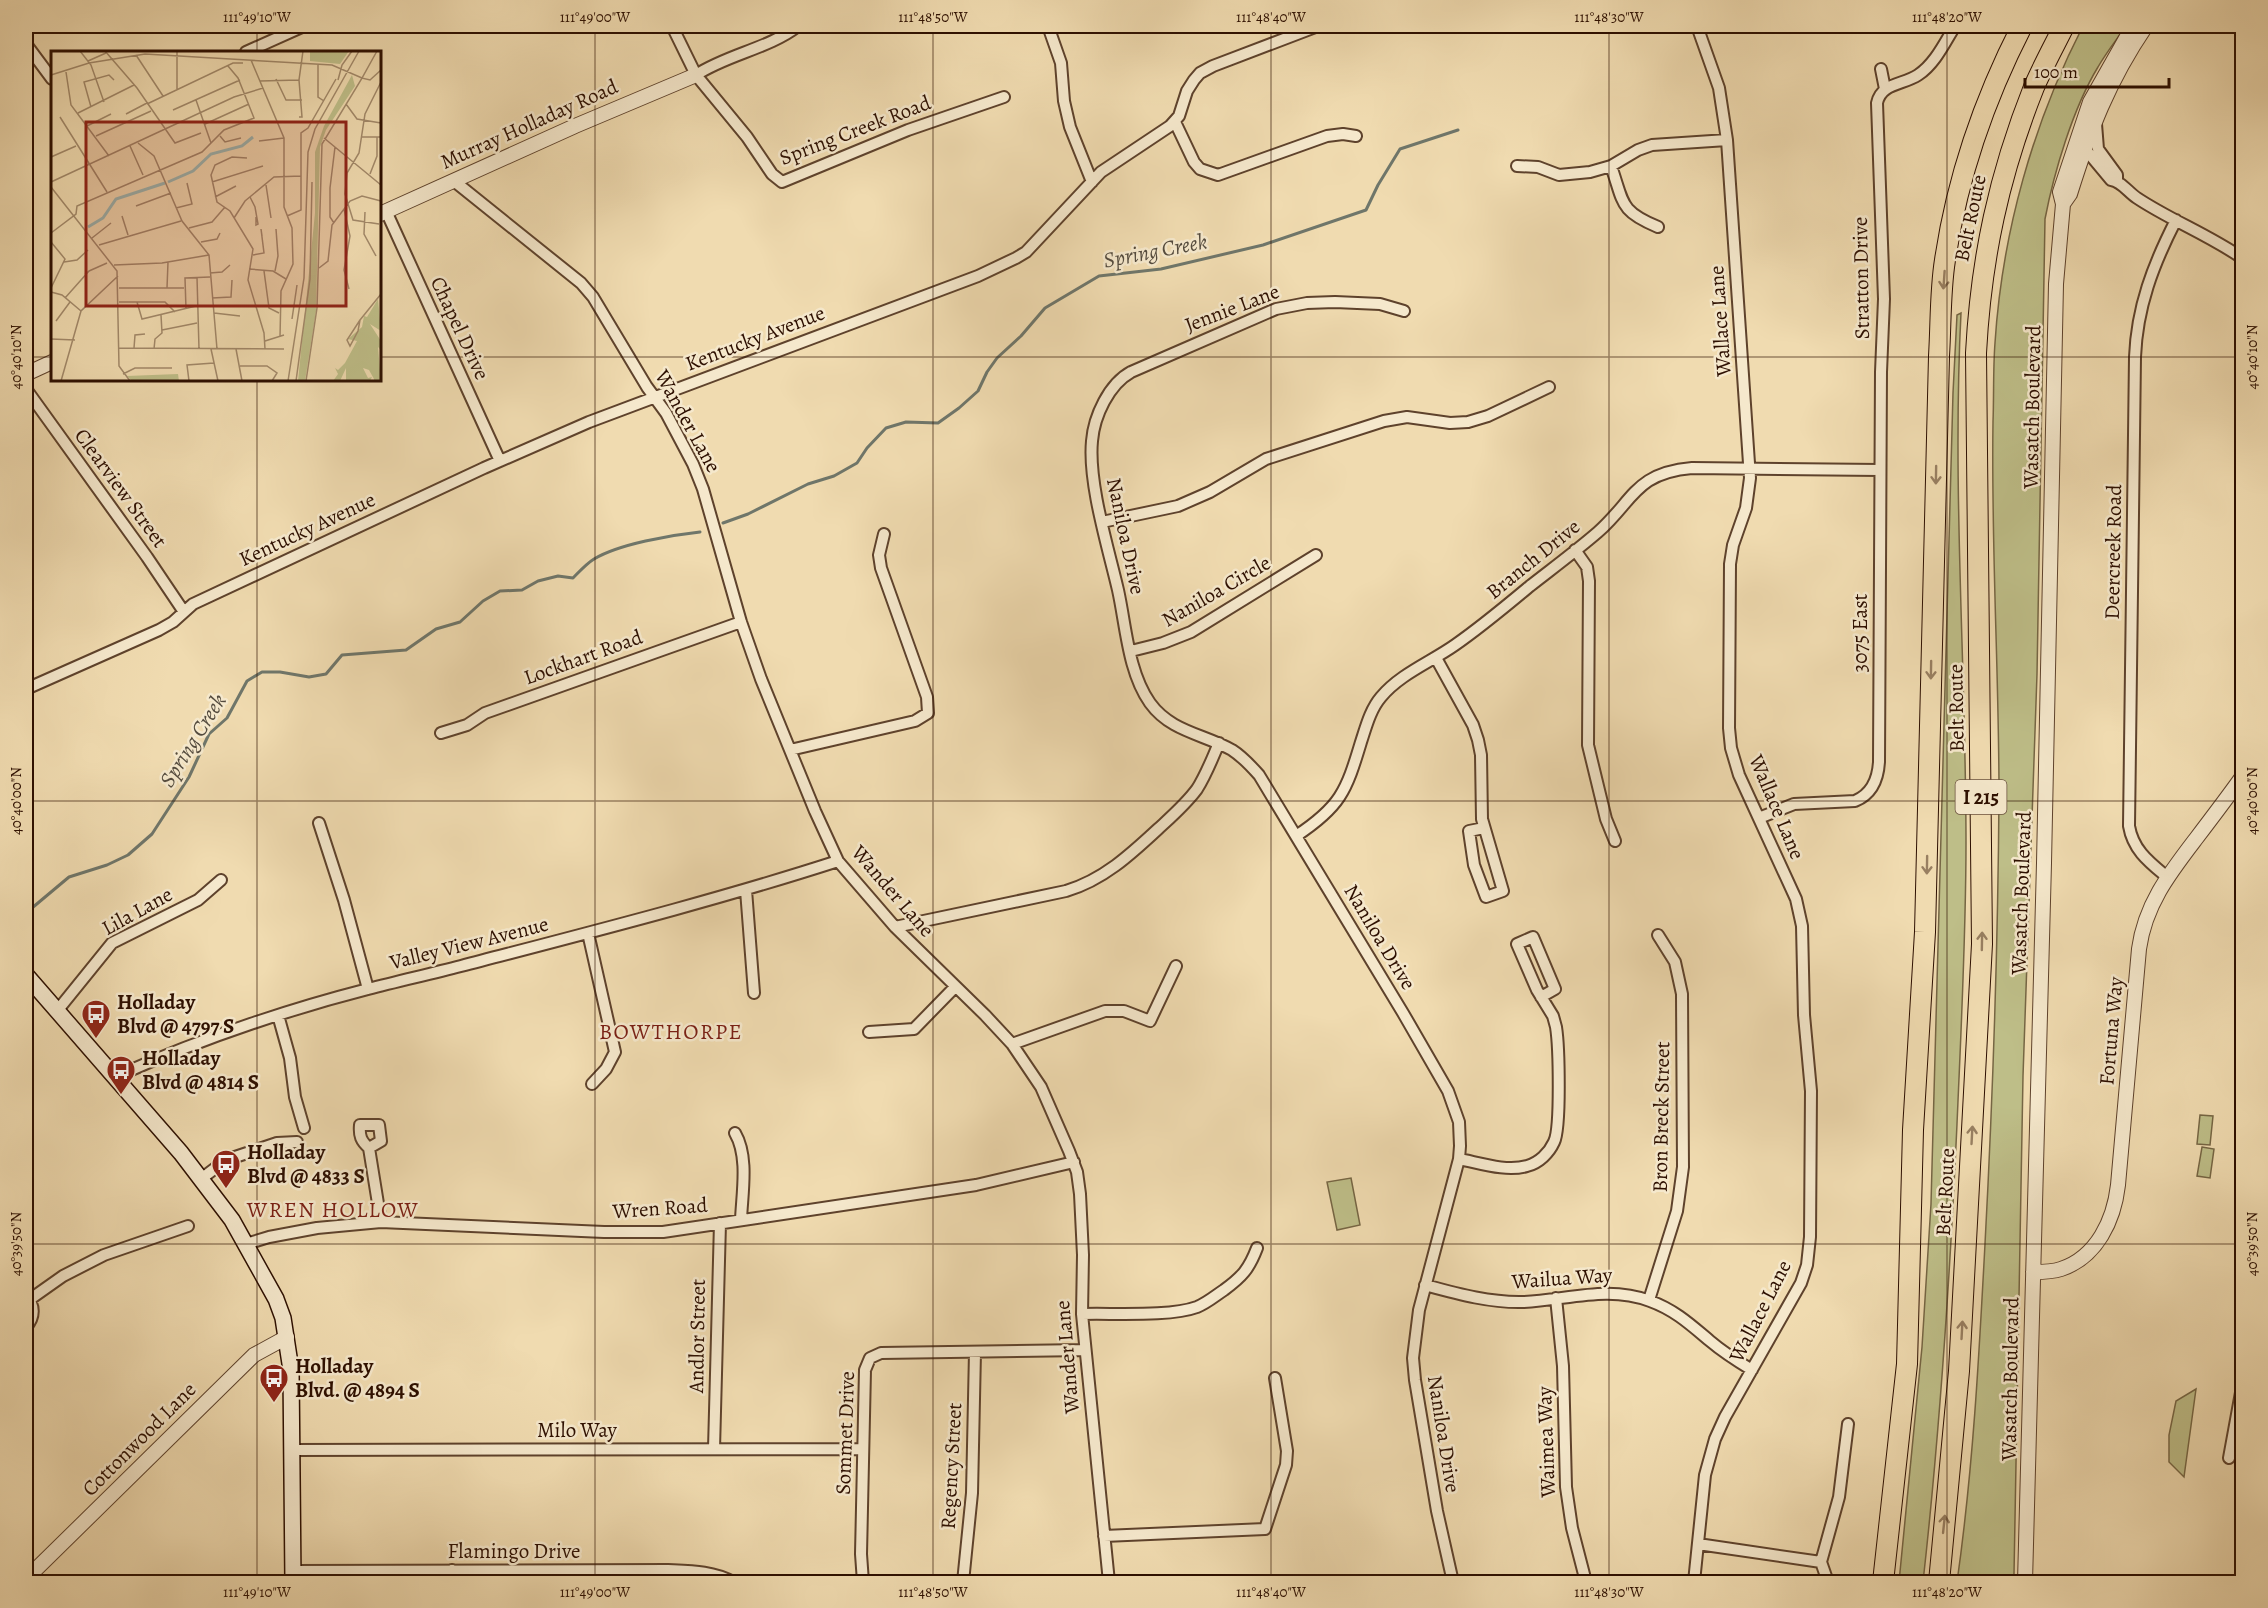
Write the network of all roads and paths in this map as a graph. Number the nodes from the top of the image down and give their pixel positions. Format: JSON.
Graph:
{"nodes":[{"id":1,"x":304,"y":26,"type":"edge"},
{"id":2,"x":672,"y":26,"type":"edge"},
{"id":3,"x":798,"y":26,"type":"edge"},
{"id":4,"x":1048,"y":26,"type":"edge"},
{"id":5,"x":1318,"y":26,"type":"edge"},
{"id":6,"x":1698,"y":26,"type":"edge"},
{"id":7,"x":1955,"y":26,"type":"edge"},
{"id":8,"x":2008,"y":26,"type":"edge"},
{"id":9,"x":2022,"y":26,"type":"edge"},
{"id":10,"x":2064,"y":26,"type":"edge"},
{"id":11,"x":2133,"y":26,"type":"edge"},
{"id":12,"x":2146,"y":26,"type":"edge"},
{"id":13,"x":2238,"y":26,"type":"edge"},
{"id":14,"x":2242,"y":28,"type":"edge"},
{"id":15,"x":26,"y":44,"type":"edge"},
{"id":16,"x":248,"y":51,"type":"edge"},
{"id":17,"x":1881,"y":69,"type":"dead end"},
{"id":18,"x":696,"y":75,"type":"junction"},
{"id":19,"x":51,"y":78,"type":"edge"},
{"id":20,"x":1885,"y":89,"type":"junction"},
{"id":21,"x":1004,"y":97,"type":"dead end"},
{"id":22,"x":2096,"y":118,"type":"junction"},
{"id":23,"x":1175,"y":122,"type":"junction"},
{"id":24,"x":1356,"y":136,"type":"dead end"},
{"id":25,"x":1728,"y":140,"type":"junction"},
{"id":26,"x":2080,"y":144,"type":"junction"},
{"id":27,"x":1516,"y":166,"type":"dead end"},
{"id":28,"x":1611,"y":166,"type":"junction"},
{"id":29,"x":1965,"y":169,"type":"junction"},
{"id":30,"x":454,"y":181,"type":"junction"},
{"id":31,"x":2117,"y":181,"type":"junction"},
{"id":32,"x":1092,"y":182,"type":"junction"},
{"id":33,"x":383,"y":213,"type":"edge"},
{"id":34,"x":2176,"y":220,"type":"junction"},
{"id":35,"x":1658,"y":227,"type":"dead end"},
{"id":36,"x":2242,"y":258,"type":"edge"},
{"id":37,"x":1404,"y":311,"type":"dead end"},
{"id":38,"x":51,"y":362,"type":"edge"},
{"id":39,"x":26,"y":374,"type":"edge"},
{"id":40,"x":1118,"y":382,"type":"joint"},
{"id":41,"x":1549,"y":387,"type":"dead end"},
{"id":42,"x":26,"y":389,"type":"edge"},
{"id":43,"x":656,"y":397,"type":"junction"},
{"id":44,"x":500,"y":461,"type":"junction"},
{"id":45,"x":1749,"y":469,"type":"junction"},
{"id":46,"x":1880,"y":470,"type":"junction"},
{"id":47,"x":1102,"y":522,"type":"junction"},
{"id":48,"x":884,"y":534,"type":"dead end"},
{"id":49,"x":1575,"y":550,"type":"junction"},
{"id":50,"x":1317,"y":555,"type":"dead end"},
{"id":51,"x":184,"y":612,"type":"junction"},
{"id":52,"x":741,"y":622,"type":"junction"},
{"id":53,"x":1131,"y":651,"type":"junction"},
{"id":54,"x":1436,"y":658,"type":"junction"},
{"id":55,"x":26,"y":689,"type":"edge"},
{"id":56,"x":441,"y":733,"type":"dead end"},
{"id":57,"x":1219,"y":743,"type":"junction"},
{"id":58,"x":790,"y":750,"type":"junction"},
{"id":59,"x":2242,"y":777,"type":"edge"},
{"id":60,"x":1759,"y":818,"type":"junction"},
{"id":61,"x":320,"y":823,"type":"dead end"},
{"id":62,"x":1483,"y":823,"type":"junction"},
{"id":63,"x":1296,"y":836,"type":"junction"},
{"id":64,"x":1615,"y":841,"type":"dead end"},
{"id":65,"x":838,"y":861,"type":"junction"},
{"id":66,"x":2167,"y":877,"type":"junction"},
{"id":67,"x":221,"y":880,"type":"dead end"},
{"id":68,"x":746,"y":890,"type":"junction"},
{"id":69,"x":895,"y":927,"type":"junction"},
{"id":70,"x":588,"y":933,"type":"junction"},
{"id":71,"x":1658,"y":935,"type":"dead end"},
{"id":72,"x":1176,"y":966,"type":"dead end"},
{"id":73,"x":26,"y":975,"type":"edge"},
{"id":74,"x":956,"y":987,"type":"junction"},
{"id":75,"x":368,"y":989,"type":"junction"},
{"id":76,"x":754,"y":993,"type":"dead end"},
{"id":77,"x":1541,"y":997,"type":"junction"},
{"id":78,"x":57,"y":1011,"type":"junction"},
{"id":79,"x":278,"y":1016,"type":"junction"},
{"id":80,"x":869,"y":1032,"type":"dead end"},
{"id":81,"x":1012,"y":1044,"type":"junction"},
{"id":82,"x":115,"y":1077,"type":"junction"},
{"id":83,"x":592,"y":1084,"type":"dead end"},
{"id":84,"x":303,"y":1128,"type":"dead end"},
{"id":85,"x":735,"y":1133,"type":"dead end"},
{"id":86,"x":297,"y":1142,"type":"dead end"},
{"id":87,"x":369,"y":1148,"type":"dead end"},
{"id":88,"x":1459,"y":1159,"type":"junction"},
{"id":89,"x":1074,"y":1162,"type":"junction"},
{"id":90,"x":201,"y":1179,"type":"junction"},
{"id":91,"x":741,"y":1220,"type":"junction"},
{"id":92,"x":381,"y":1222,"type":"junction"},
{"id":93,"x":720,"y":1223,"type":"junction"},
{"id":94,"x":188,"y":1226,"type":"dead end"},
{"id":95,"x":246,"y":1244,"type":"junction"},
{"id":96,"x":1257,"y":1248,"type":"dead end"},
{"id":97,"x":2033,"y":1272,"type":"junction"},
{"id":98,"x":1425,"y":1285,"type":"junction"},
{"id":99,"x":27,"y":1298,"type":"edge"},
{"id":100,"x":1556,"y":1298,"type":"junction"},
{"id":101,"x":1649,"y":1300,"type":"junction"},
{"id":102,"x":1082,"y":1314,"type":"junction"},
{"id":103,"x":26,"y":1327,"type":"edge"},
{"id":104,"x":287,"y":1337,"type":"junction"},
{"id":105,"x":1085,"y":1350,"type":"junction"},
{"id":106,"x":975,"y":1352,"type":"junction"},
{"id":107,"x":1752,"y":1370,"type":"junction"},
{"id":108,"x":1275,"y":1378,"type":"dead end"},
{"id":109,"x":2242,"y":1387,"type":"edge"},
{"id":110,"x":1848,"y":1424,"type":"dead end"},
{"id":111,"x":714,"y":1449,"type":"junction"},
{"id":112,"x":863,"y":1449,"type":"junction"},
{"id":113,"x":292,"y":1450,"type":"junction"},
{"id":114,"x":2229,"y":1458,"type":"dead end"},
{"id":115,"x":1104,"y":1536,"type":"junction"},
{"id":116,"x":1698,"y":1544,"type":"junction"},
{"id":117,"x":1821,"y":1562,"type":"junction"},
{"id":118,"x":452,"y":1570,"type":"junction"},
{"id":119,"x":293,"y":1577,"type":"edge"},
{"id":120,"x":26,"y":1579,"type":"edge"},
{"id":121,"x":452,"y":1582,"type":"edge"},
{"id":122,"x":733,"y":1582,"type":"edge"},
{"id":123,"x":863,"y":1582,"type":"edge"},
{"id":124,"x":963,"y":1582,"type":"edge"},
{"id":125,"x":1109,"y":1582,"type":"edge"},
{"id":126,"x":1453,"y":1582,"type":"edge"},
{"id":127,"x":1586,"y":1582,"type":"edge"},
{"id":128,"x":1695,"y":1582,"type":"edge"},
{"id":129,"x":1828,"y":1582,"type":"edge"},
{"id":130,"x":1883,"y":1582,"type":"edge"},
{"id":131,"x":1939,"y":1582,"type":"edge"},
{"id":132,"x":2025,"y":1582,"type":"edge"}],
"edges":[{"from":1,"to":16,"type":"street"},
{"from":2,"to":18,"type":"street"},
{"from":3,"to":18,"type":"street"},
{"from":4,"to":32,"type":"street"},
{"from":5,"to":23,"type":"street"},
{"from":6,"to":25,"type":"street","name":"Wallace Lane"},
{"from":7,"to":20,"type":"street"},
{"from":8,"to":29,"type":"highway"},
{"from":9,"to":29,"type":"highway","name":"Belt Route","number":"I 215"},
{"from":131,"to":10,"type":"highway","name":"Belt Route","number":"I 215","one_way":true},
{"from":11,"to":26,"type":"street","name":"Wasatch Boulevard"},
{"from":12,"to":22,"type":"street","name":"Wasatch Boulevard"},
{"from":13,"to":14,"type":"street"},
{"from":15,"to":19,"type":"street"},
{"from":17,"to":20,"type":"street","name":"Stratton Drive"},
{"from":18,"to":21,"type":"street","name":"Spring Creek Road"},
{"from":18,"to":30,"type":"street","name":"Murray Holladay Road"},
{"from":20,"to":46,"type":"street","name":"Stratton Drive"},
{"from":22,"to":26,"type":"street","name":"Wasatch Boulevard"},
{"from":22,"to":31,"type":"street"},
{"from":23,"to":24,"type":"street"},
{"from":23,"to":32,"type":"street","name":"Kentucky Avenue"},
{"from":25,"to":28,"type":"street"},
{"from":25,"to":45,"type":"street","name":"Wallace Lane"},
{"from":26,"to":31,"type":"street"},
{"from":26,"to":97,"type":"street","name":"Wasatch Boulevard"},
{"from":27,"to":28,"type":"street"},
{"from":28,"to":35,"type":"street"},
{"from":29,"to":130,"type":"highway","name":"Belt Route","number":"I 215","one_way":true},
{"from":30,"to":33,"type":"street","name":"Murray Holladay Road"},
{"from":30,"to":43,"type":"street","name":"Wander Lane"},
{"from":31,"to":34,"type":"street"},
{"from":32,"to":43,"type":"street","name":"Kentucky Avenue"},
{"from":33,"to":44,"type":"street","name":"Chapel Drive"},
{"from":34,"to":36,"type":"street"},
{"from":34,"to":66,"type":"street","name":"Deercreek Road"},
{"from":37,"to":40,"type":"street","name":"Jennie Lane"},
{"from":38,"to":39,"type":"street"},
{"from":40,"to":47,"type":"street","name":"Naniloa Drive"},
{"from":41,"to":47,"type":"street"},
{"from":42,"to":51,"type":"street","name":"Clearview Street"},
{"from":43,"to":44,"type":"street","name":"Kentucky Avenue"},
{"from":43,"to":52,"type":"street","name":"Wander Lane"},
{"from":44,"to":51,"type":"street","name":"Kentucky Avenue"},
{"from":45,"to":46,"type":"street","name":"Branch Drive"},
{"from":45,"to":49,"type":"street","name":"Branch Drive"},
{"from":45,"to":60,"type":"street","name":"Wallace Lane"},
{"from":46,"to":60,"type":"street","name":"3075 East"},
{"from":47,"to":53,"type":"street","name":"Naniloa Drive"},
{"from":48,"to":58,"type":"street"},
{"from":49,"to":54,"type":"street","name":"Branch Drive"},
{"from":49,"to":64,"type":"street"},
{"from":50,"to":53,"type":"street","name":"Naniloa Circle"},
{"from":51,"to":55,"type":"street","name":"Kentucky Avenue"},
{"from":52,"to":56,"type":"street","name":"Lockhart Road"},
{"from":52,"to":58,"type":"street","name":"Wander Lane"},
{"from":53,"to":57,"type":"street","name":"Naniloa Drive"},
{"from":54,"to":62,"type":"street"},
{"from":54,"to":63,"type":"street","name":"Branch Drive"},
{"from":57,"to":63,"type":"street","name":"Naniloa Drive"},
{"from":57,"to":69,"type":"street"},
{"from":58,"to":65,"type":"street","name":"Wander Lane"},
{"from":59,"to":66,"type":"street","name":"Fortuna Way"},
{"from":60,"to":107,"type":"street","name":"Wallace Lane"},
{"from":61,"to":75,"type":"street"},
{"from":62,"to":62,"type":"street"},
{"from":63,"to":88,"type":"street","name":"Naniloa Drive"},
{"from":65,"to":68,"type":"street","name":"Valley View Avenue"},
{"from":65,"to":69,"type":"street","name":"Wander Lane"},
{"from":66,"to":97,"type":"street","name":"Fortuna Way"},
{"from":67,"to":78,"type":"street","name":"Lila Lane"},
{"from":68,"to":70,"type":"street","name":"Valley View Avenue"},
{"from":68,"to":76,"type":"street"},
{"from":69,"to":74,"type":"street","name":"Wander Lane"},
{"from":70,"to":75,"type":"street","name":"Valley View Avenue"},
{"from":70,"to":83,"type":"street"},
{"from":71,"to":101,"type":"street","name":"Bron Breck Street"},
{"from":72,"to":81,"type":"street"},
{"from":73,"to":78,"type":"main road"},
{"from":74,"to":80,"type":"street"},
{"from":74,"to":81,"type":"street","name":"Wander Lane"},
{"from":75,"to":79,"type":"street","name":"Valley View Avenue"},
{"from":77,"to":77,"type":"street"},
{"from":77,"to":88,"type":"street"},
{"from":78,"to":82,"type":"main road"},
{"from":79,"to":82,"type":"street","name":"Valley View Avenue"},
{"from":79,"to":84,"type":"street"},
{"from":81,"to":89,"type":"street","name":"Wander Lane"},
{"from":82,"to":90,"type":"main road"},
{"from":85,"to":91,"type":"street"},
{"from":86,"to":90,"type":"street"},
{"from":87,"to":92,"type":"street"},
{"from":88,"to":98,"type":"street","name":"Naniloa Drive"},
{"from":89,"to":91,"type":"street","name":"Wren Road"},
{"from":89,"to":102,"type":"street","name":"Wander Lane"},
{"from":90,"to":95,"type":"main road"},
{"from":91,"to":93,"type":"street","name":"Wren Road"},
{"from":92,"to":93,"type":"street","name":"Wren Road"},
{"from":92,"to":95,"type":"street","name":"Wren Road"},
{"from":93,"to":111,"type":"street","name":"Andlor Street"},
{"from":94,"to":99,"type":"street"},
{"from":95,"to":104,"type":"main road"},
{"from":96,"to":102,"type":"street"},
{"from":97,"to":132,"type":"street","name":"Wasatch Boulevard"},
{"from":98,"to":100,"type":"street","name":"Wailua Way"},
{"from":98,"to":126,"type":"street","name":"Naniloa Drive"},
{"from":99,"to":103,"type":"street"},
{"from":100,"to":101,"type":"street","name":"Wailua Way"},
{"from":100,"to":127,"type":"street","name":"Waimea Way"},
{"from":101,"to":107,"type":"street","name":"Wailua Way"},
{"from":102,"to":105,"type":"street","name":"Wander Lane"},
{"from":104,"to":113,"type":"main road"},
{"from":104,"to":120,"type":"street","name":"Cottonwood Lane"},
{"from":105,"to":106,"type":"street","name":"Sommet Drive"},
{"from":105,"to":115,"type":"street","name":"Wander Lane"},
{"from":106,"to":112,"type":"street","name":"Sommet Drive"},
{"from":106,"to":124,"type":"street","name":"Regency Street"},
{"from":107,"to":116,"type":"street","name":"Wallace Lane"},
{"from":108,"to":115,"type":"street"},
{"from":109,"to":114,"type":"street"},
{"from":110,"to":117,"type":"street"},
{"from":111,"to":112,"type":"street","name":"Milo Way"},
{"from":111,"to":113,"type":"street","name":"Milo Way"},
{"from":112,"to":123,"type":"street","name":"Sommet Drive"},
{"from":113,"to":119,"type":"main road"},
{"from":115,"to":125,"type":"street","name":"Wander Lane"},
{"from":116,"to":117,"type":"street"},
{"from":116,"to":128,"type":"street","name":"Wallace Lane"},
{"from":117,"to":129,"type":"street"},
{"from":118,"to":119,"type":"street","name":"Flamingo Drive"},
{"from":118,"to":121,"type":"street"},
{"from":118,"to":122,"type":"street","name":"Flamingo Drive"}]}
